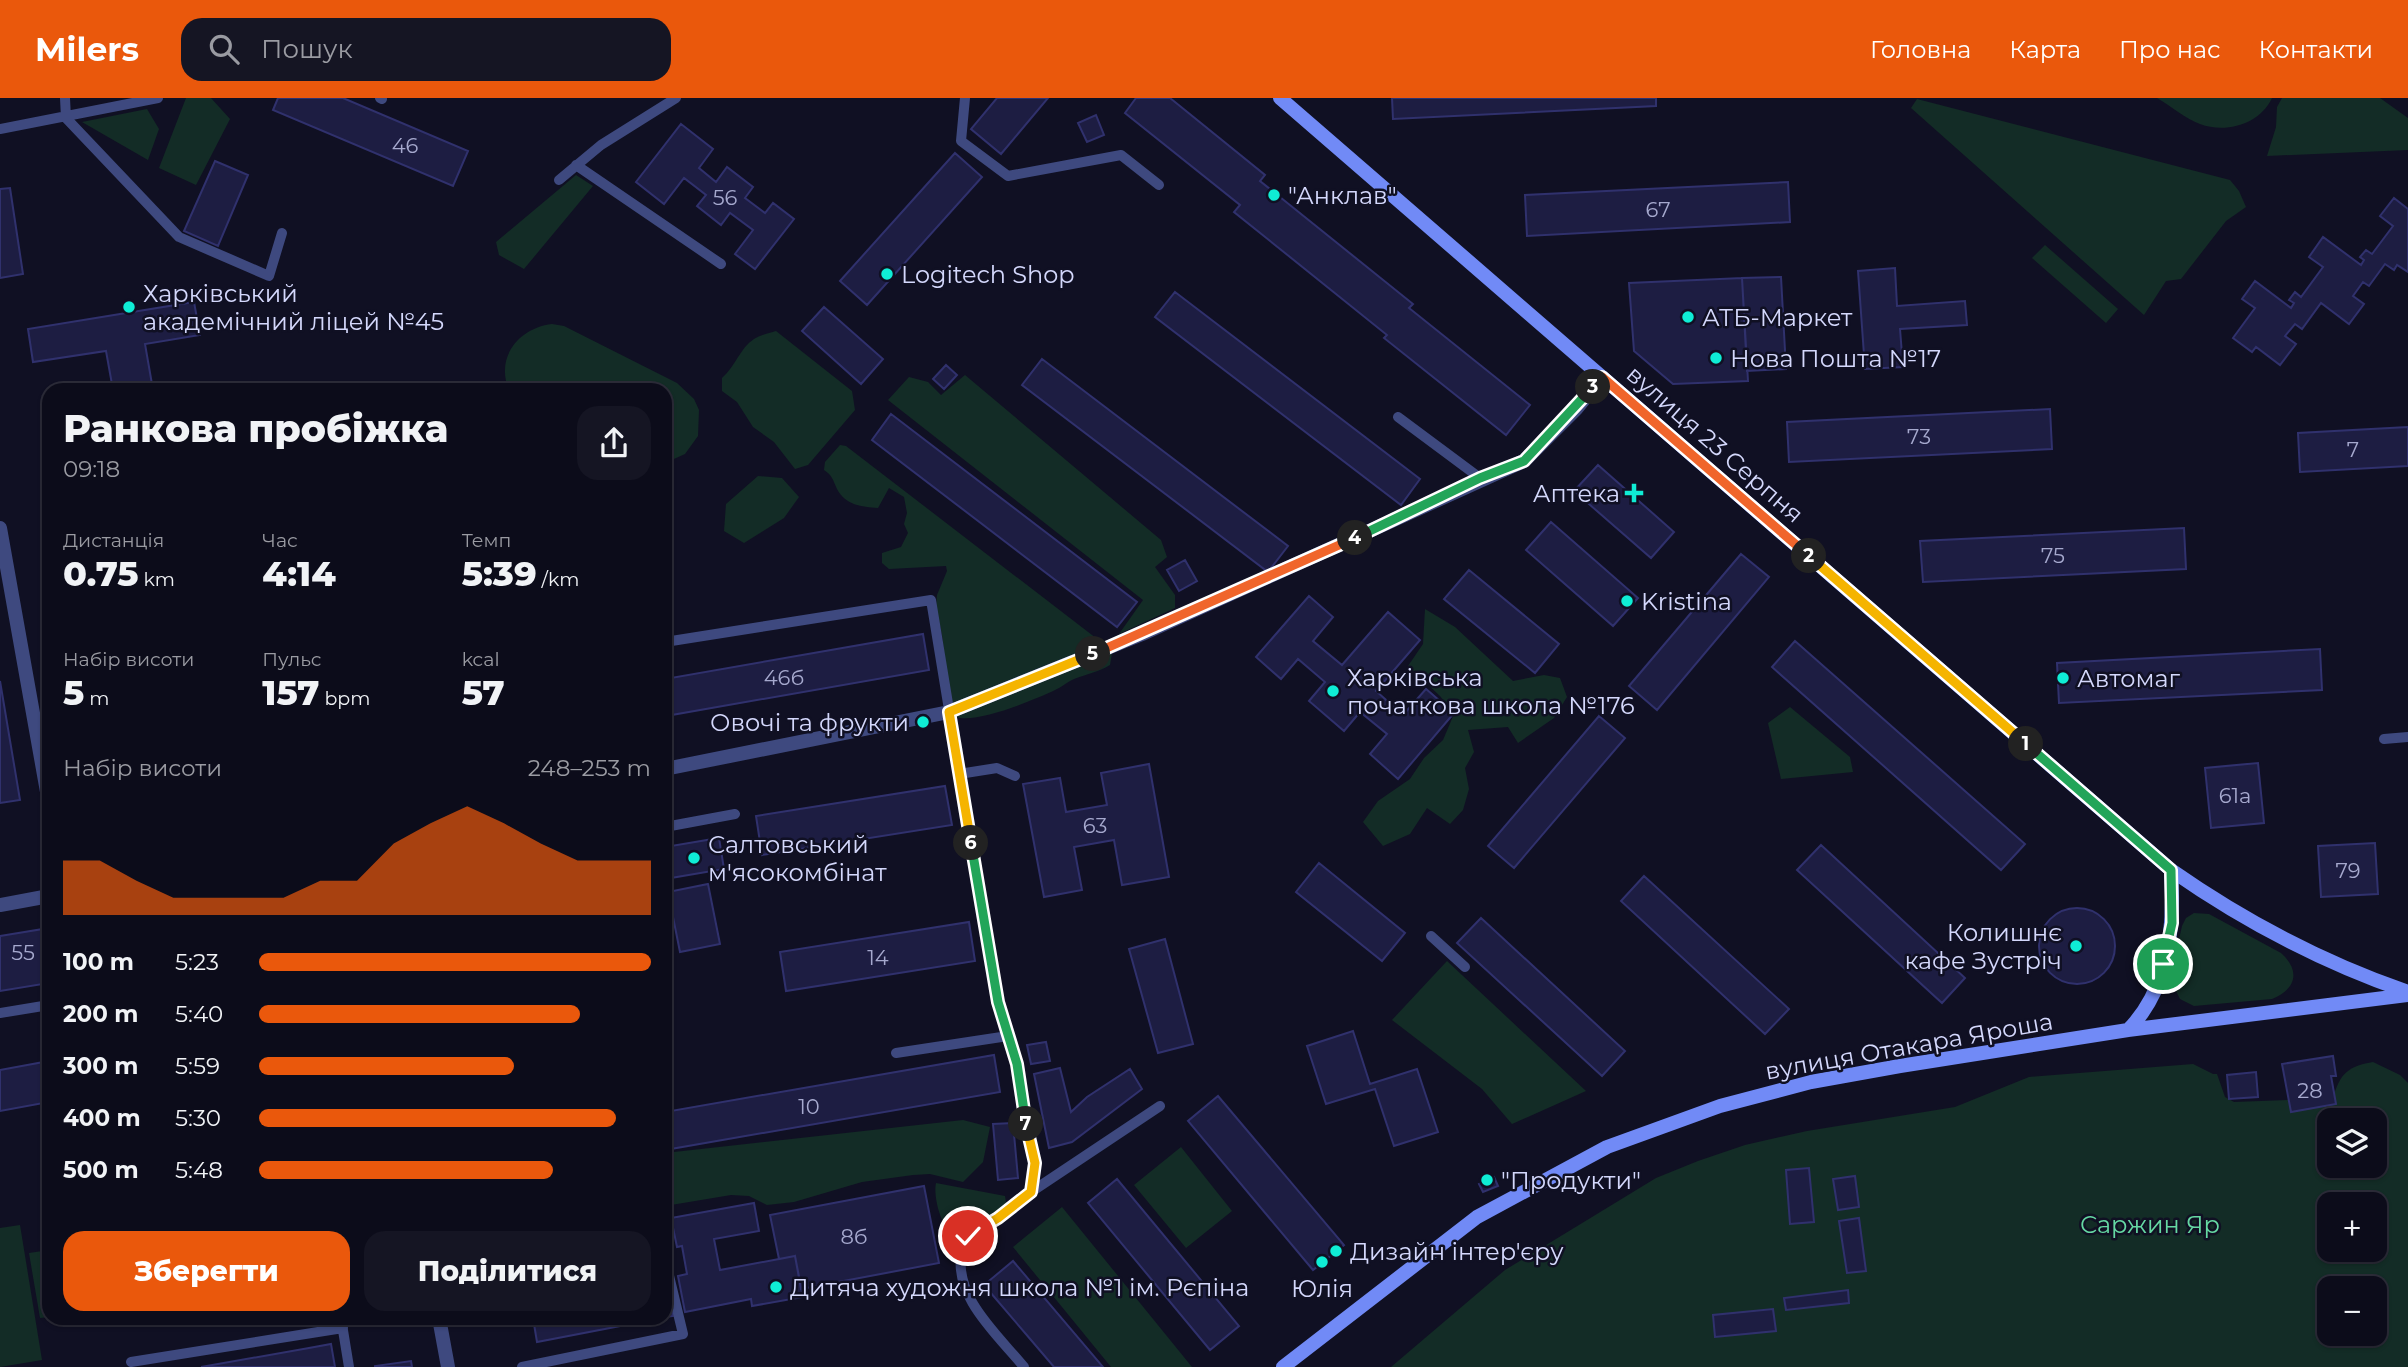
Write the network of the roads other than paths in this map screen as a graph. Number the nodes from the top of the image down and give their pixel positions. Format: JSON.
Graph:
{"nodes":[{"id":1,"x":65,"y":98,"type":"edge"},
{"id":2,"x":158,"y":98,"type":"edge"},
{"id":3,"x":676,"y":98,"type":"edge"},
{"id":4,"x":965,"y":98,"type":"edge"},
{"id":5,"x":1280,"y":98,"type":"edge"},
{"id":6,"x":66,"y":118,"type":"junction"},
{"id":7,"x":0,"y":129,"type":"edge"},
{"id":8,"x":576,"y":165,"type":"junction"},
{"id":9,"x":559,"y":180,"type":"dead end"},
{"id":10,"x":1160,"y":185,"type":"dead end"},
{"id":11,"x":282,"y":233,"type":"dead end"},
{"id":12,"x":721,"y":264,"type":"dead end"},
{"id":13,"x":1602,"y":377,"type":"junction"},
{"id":14,"x":1398,"y":417,"type":"dead end"},
{"id":15,"x":1480,"y":478,"type":"junction"},
{"id":16,"x":0,"y":528,"type":"edge"},
{"id":17,"x":672,"y":641,"type":"edge"},
{"id":18,"x":949,"y":712,"type":"junction"},
{"id":19,"x":2408,"y":737,"type":"edge"},
{"id":20,"x":2384,"y":739,"type":"dead end"},
{"id":21,"x":42,"y":764,"type":"edge"},
{"id":22,"x":672,"y":768,"type":"edge"},
{"id":23,"x":959,"y":774,"type":"junction"},
{"id":24,"x":1014,"y":776,"type":"dead end"},
{"id":25,"x":735,"y":814,"type":"dead end"},
{"id":26,"x":672,"y":826,"type":"edge"},
{"id":27,"x":2171,"y":870,"type":"junction"},
{"id":28,"x":42,"y":897,"type":"edge"},
{"id":29,"x":0,"y":905,"type":"edge"},
{"id":30,"x":1431,"y":936,"type":"dead end"},
{"id":31,"x":1465,"y":967,"type":"dead end"},
{"id":32,"x":2408,"y":994,"type":"edge"},
{"id":33,"x":42,"y":1005,"type":"edge"},
{"id":34,"x":0,"y":1013,"type":"edge"},
{"id":35,"x":2128,"y":1030,"type":"junction"},
{"id":36,"x":1008,"y":1036,"type":"junction"},
{"id":37,"x":897,"y":1053,"type":"dead end"},
{"id":38,"x":1160,"y":1106,"type":"dead end"},
{"id":39,"x":1031,"y":1192,"type":"junction"},
{"id":40,"x":672,"y":1287,"type":"edge"},
{"id":41,"x":331,"y":1325,"type":"edge"},
{"id":42,"x":342,"y":1325,"type":"edge"},
{"id":43,"x":440,"y":1325,"type":"edge"},
{"id":44,"x":131,"y":1362,"type":"dead end"},
{"id":45,"x":349,"y":1367,"type":"edge"},
{"id":46,"x":448,"y":1367,"type":"edge"},
{"id":47,"x":522,"y":1367,"type":"edge"},
{"id":48,"x":1024,"y":1367,"type":"edge"},
{"id":49,"x":1283,"y":1367,"type":"edge"}],
"edges":[{"from":1,"to":6,"type":"lane"},
{"from":2,"to":6,"type":"lane"},
{"from":3,"to":8,"type":"lane"},
{"from":4,"to":10,"type":"lane"},
{"from":5,"to":13,"type":"street","name":"вулиця 23 Серпня"},
{"from":6,"to":7,"type":"lane"},
{"from":6,"to":11,"type":"lane"},
{"from":8,"to":9,"type":"lane"},
{"from":8,"to":12,"type":"lane"},
{"from":13,"to":15,"type":"street"},
{"from":13,"to":27,"type":"street","name":"вулиця 23 Серпня"},
{"from":14,"to":15,"type":"lane"},
{"from":15,"to":18,"type":"street"},
{"from":16,"to":21,"type":"street"},
{"from":17,"to":18,"type":"lane"},
{"from":18,"to":22,"type":"street"},
{"from":18,"to":23,"type":"lane"},
{"from":19,"to":20,"type":"lane"},
{"from":23,"to":24,"type":"lane"},
{"from":23,"to":36,"type":"lane"},
{"from":25,"to":26,"type":"lane"},
{"from":27,"to":32,"type":"street","name":"вулиця 23 Серпня"},
{"from":27,"to":35,"type":"street"},
{"from":28,"to":29,"type":"street"},
{"from":30,"to":31,"type":"lane"},
{"from":32,"to":35,"type":"street","name":"вулиця Отакара Яроша"},
{"from":33,"to":34,"type":"lane"},
{"from":35,"to":49,"type":"street","name":"вулиця Отакара Яроша"},
{"from":36,"to":37,"type":"lane"},
{"from":36,"to":39,"type":"lane"},
{"from":38,"to":39,"type":"lane"},
{"from":39,"to":48,"type":"lane"},
{"from":40,"to":47,"type":"lane"},
{"from":41,"to":44,"type":"lane"},
{"from":42,"to":45,"type":"lane"},
{"from":43,"to":46,"type":"street"}]}
